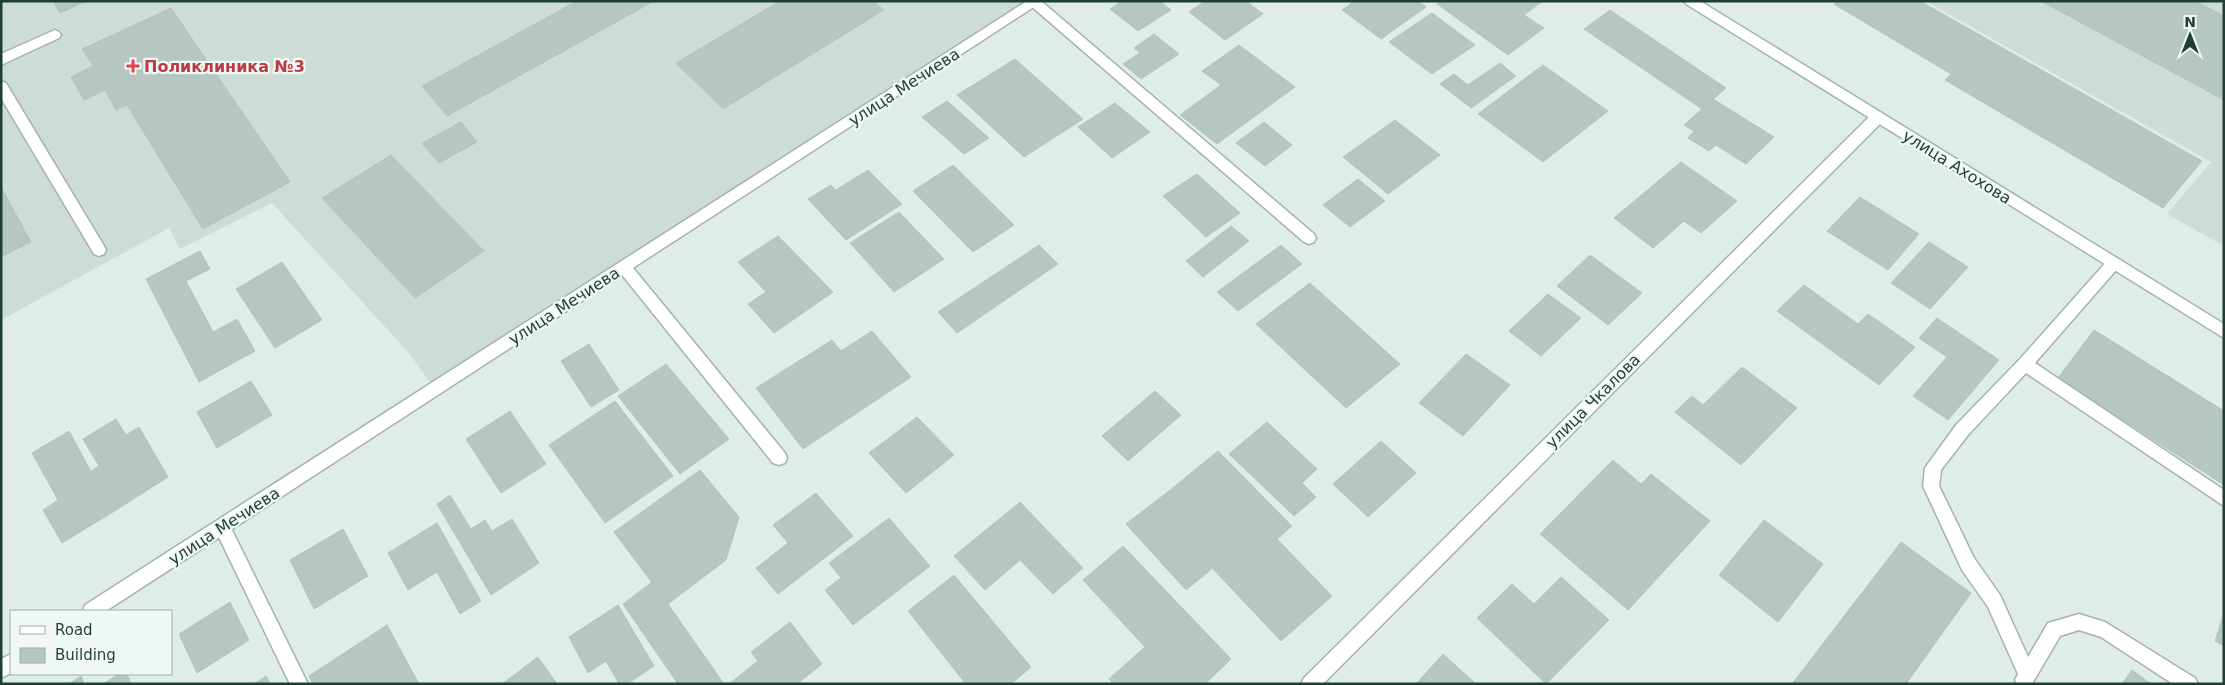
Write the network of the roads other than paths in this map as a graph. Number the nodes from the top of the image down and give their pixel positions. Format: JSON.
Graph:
{"nodes":[{"id":1,"x":1690,"y":1,"type":"edge"},
{"id":2,"x":1036,"y":2,"type":"edge"},
{"id":3,"x":55,"y":35,"type":"dead end"},
{"id":4,"x":1,"y":60,"type":"edge"},
{"id":5,"x":1,"y":86,"type":"edge"},
{"id":6,"x":1877,"y":118,"type":"junction"},
{"id":7,"x":1310,"y":238,"type":"dead end"},
{"id":8,"x":99,"y":250,"type":"dead end"},
{"id":9,"x":2114,"y":264,"type":"junction"},
{"id":10,"x":624,"y":267,"type":"junction"},
{"id":11,"x":2224,"y":332,"type":"edge"},
{"id":12,"x":2024,"y":364,"type":"junction"},
{"id":13,"x":779,"y":458,"type":"dead end"},
{"id":14,"x":2224,"y":499,"type":"edge"},
{"id":15,"x":222,"y":527,"type":"junction"},
{"id":16,"x":93,"y":610,"type":"edge"},
{"id":17,"x":2025,"y":680,"type":"edge"},
{"id":18,"x":299,"y":684,"type":"edge"},
{"id":19,"x":1310,"y":684,"type":"edge"},
{"id":20,"x":2189,"y":684,"type":"edge"}],
"edges":[{"from":1,"to":6,"type":"street","name":"улица Ахохова"},
{"from":2,"to":7,"type":"street"},
{"from":2,"to":10,"type":"street","name":"улица Мечиева"},
{"from":3,"to":4,"type":"street"},
{"from":5,"to":8,"type":"street"},
{"from":6,"to":9,"type":"street","name":"улица Ахохова"},
{"from":6,"to":19,"type":"street","name":"улица Чкалова"},
{"from":9,"to":11,"type":"street","name":"улица Ахохова"},
{"from":9,"to":12,"type":"street"},
{"from":10,"to":13,"type":"street"},
{"from":10,"to":15,"type":"street","name":"улица Мечиева"},
{"from":12,"to":14,"type":"street"},
{"from":12,"to":17,"type":"street"},
{"from":15,"to":16,"type":"street","name":"улица Мечиева"},
{"from":15,"to":18,"type":"street"},
{"from":17,"to":20,"type":"street"}]}
